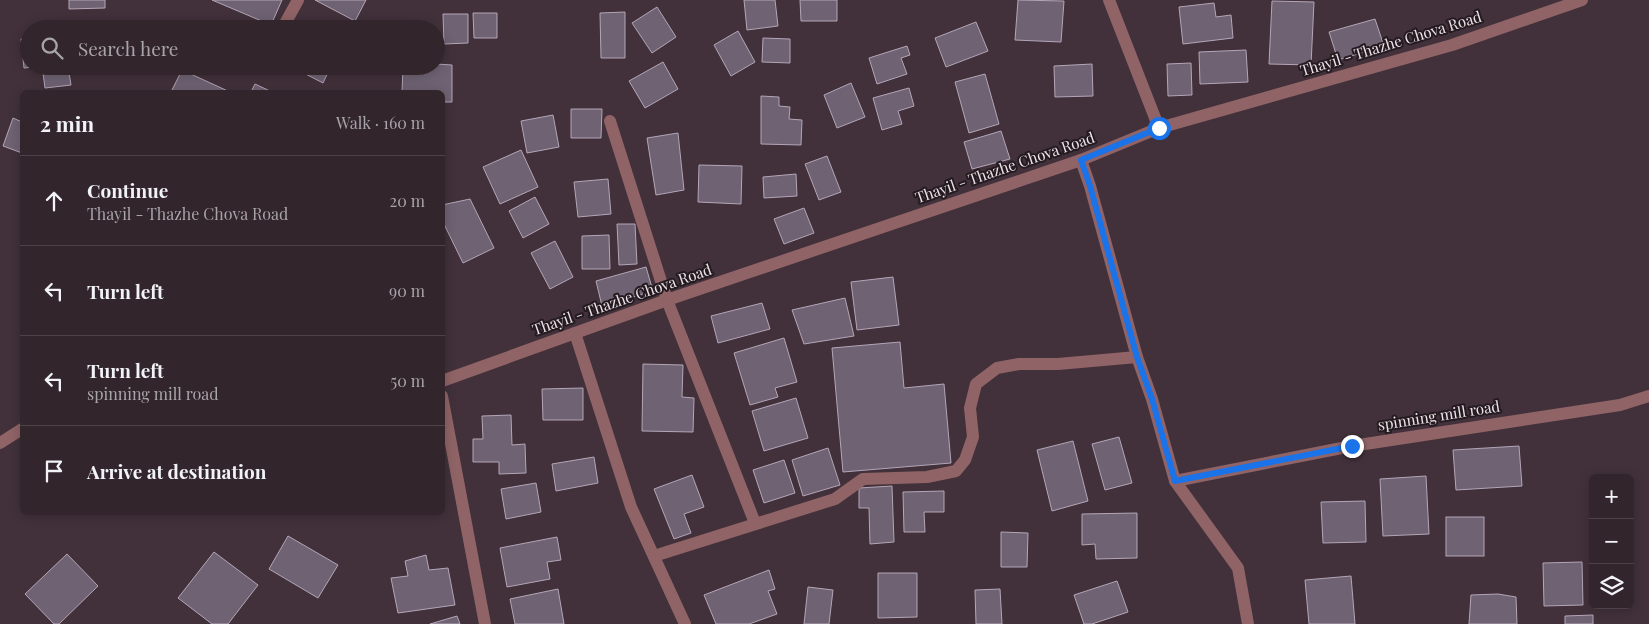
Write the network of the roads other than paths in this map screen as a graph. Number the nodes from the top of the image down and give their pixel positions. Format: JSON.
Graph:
{"nodes":[{"id":1,"x":298,"y":0,"type":"edge"},
{"id":2,"x":1109,"y":0,"type":"edge"},
{"id":3,"x":1582,"y":0,"type":"edge"},
{"id":4,"x":1565,"y":3,"type":"edge"},
{"id":5,"x":287,"y":20,"type":"edge"},
{"id":6,"x":610,"y":121,"type":"dead end"},
{"id":7,"x":1159,"y":128,"type":"junction"},
{"id":8,"x":1081,"y":160,"type":"junction"},
{"id":9,"x":667,"y":300,"type":"junction"},
{"id":10,"x":575,"y":333,"type":"junction"},
{"id":11,"x":1137,"y":357,"type":"junction"},
{"id":12,"x":445,"y":380,"type":"edge"},
{"id":13,"x":1649,"y":396,"type":"edge"},
{"id":14,"x":445,"y":412,"type":"edge"},
{"id":15,"x":20,"y":430,"type":"edge"},
{"id":16,"x":0,"y":443,"type":"edge"},
{"id":17,"x":1175,"y":481,"type":"junction"},
{"id":18,"x":755,"y":523,"type":"junction"},
{"id":19,"x":654,"y":556,"type":"junction"},
{"id":20,"x":486,"y":624,"type":"edge"},
{"id":21,"x":685,"y":624,"type":"edge"},
{"id":22,"x":1248,"y":624,"type":"edge"}],
"edges":[{"from":1,"to":5,"type":"street"},
{"from":2,"to":7,"type":"street"},
{"from":3,"to":4,"type":"street","name":"Thayil - Thazhe Chova Road"},
{"from":4,"to":7,"type":"street","name":"Thayil - Thazhe Chova Road"},
{"from":6,"to":9,"type":"street"},
{"from":7,"to":8,"type":"street","name":"Thayil - Thazhe Chova Road"},
{"from":8,"to":9,"type":"street","name":"Thayil - Thazhe Chova Road"},
{"from":8,"to":11,"type":"street"},
{"from":9,"to":10,"type":"street","name":"Thayil - Thazhe Chova Road"},
{"from":9,"to":18,"type":"street"},
{"from":10,"to":12,"type":"street","name":"Thayil - Thazhe Chova Road"},
{"from":10,"to":19,"type":"street"},
{"from":11,"to":17,"type":"street"},
{"from":11,"to":18,"type":"street"},
{"from":13,"to":17,"type":"street","name":"spinning mill road"},
{"from":14,"to":20,"type":"street"},
{"from":15,"to":16,"type":"street"},
{"from":17,"to":22,"type":"street"},
{"from":18,"to":19,"type":"street"},
{"from":19,"to":21,"type":"street"}]}
